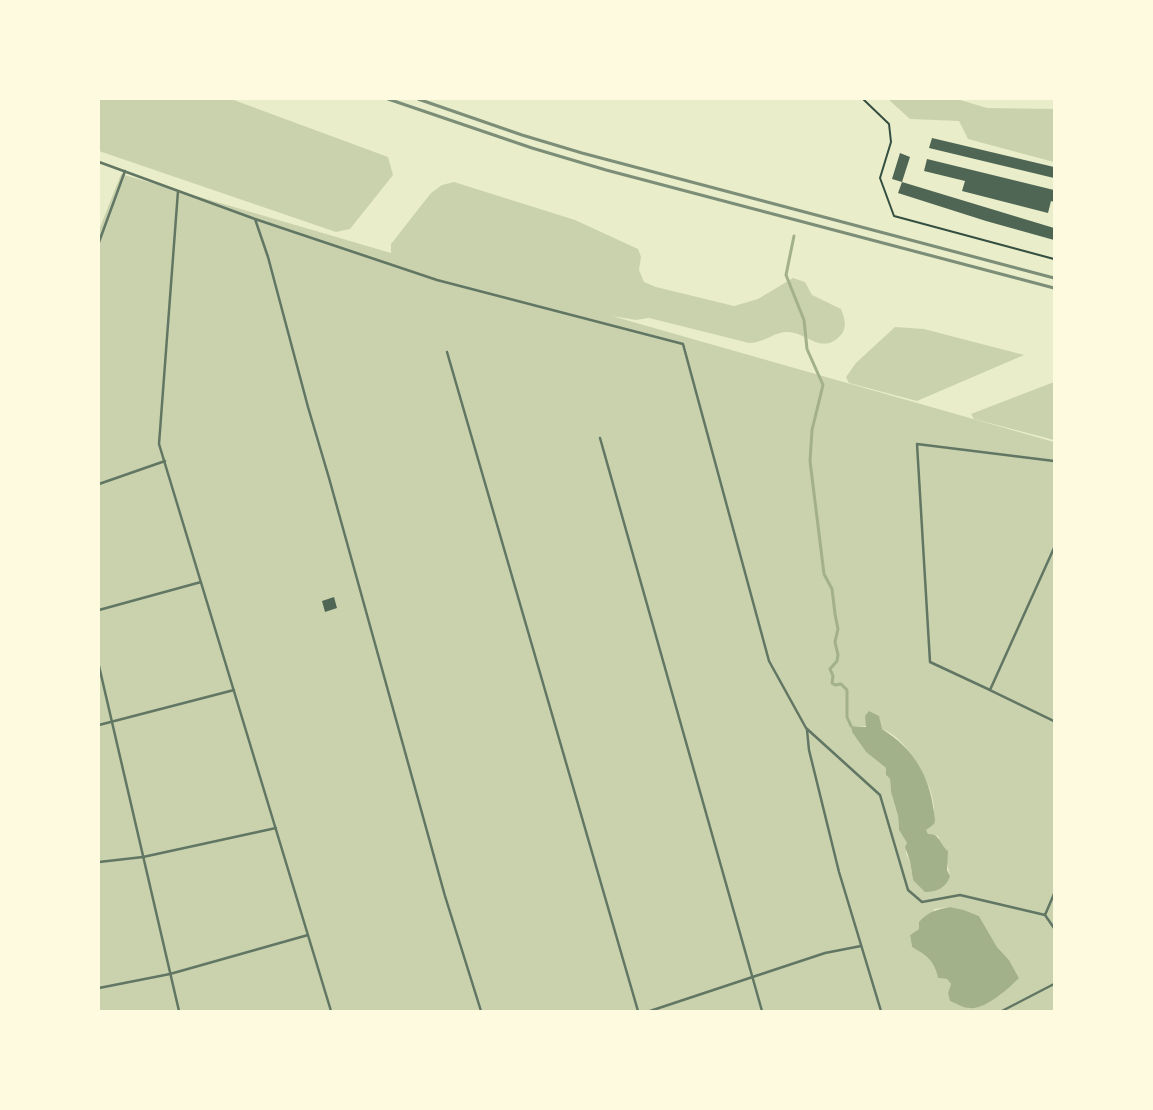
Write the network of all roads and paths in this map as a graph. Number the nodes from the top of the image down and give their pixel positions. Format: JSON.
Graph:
{"nodes":[{"id":1,"x":863,"y":99,"type":"edge"},
{"id":2,"x":99,"y":162,"type":"edge"},
{"id":3,"x":126,"y":172,"type":"junction"},
{"id":4,"x":178,"y":191,"type":"junction"},
{"id":5,"x":254,"y":219,"type":"junction"},
{"id":6,"x":99,"y":242,"type":"edge"},
{"id":7,"x":1054,"y":259,"type":"edge"},
{"id":8,"x":447,"y":352,"type":"dead end"},
{"id":9,"x":600,"y":438,"type":"dead end"},
{"id":10,"x":164,"y":461,"type":"junction"},
{"id":11,"x":1054,"y":461,"type":"edge"},
{"id":12,"x":99,"y":484,"type":"edge"},
{"id":13,"x":1054,"y":548,"type":"edge"},
{"id":14,"x":201,"y":582,"type":"junction"},
{"id":15,"x":99,"y":610,"type":"edge"},
{"id":16,"x":99,"y":666,"type":"edge"},
{"id":17,"x":234,"y":690,"type":"junction"},
{"id":18,"x":990,"y":690,"type":"junction"},
{"id":19,"x":1054,"y":721,"type":"edge"},
{"id":20,"x":112,"y":723,"type":"junction"},
{"id":21,"x":99,"y":725,"type":"edge"},
{"id":22,"x":806,"y":728,"type":"junction"},
{"id":23,"x":276,"y":828,"type":"junction"},
{"id":24,"x":143,"y":857,"type":"junction"},
{"id":25,"x":99,"y":862,"type":"edge"},
{"id":26,"x":1054,"y":894,"type":"edge"},
{"id":27,"x":1045,"y":915,"type":"junction"},
{"id":28,"x":1054,"y":928,"type":"edge"},
{"id":29,"x":308,"y":935,"type":"junction"},
{"id":30,"x":861,"y":946,"type":"junction"},
{"id":31,"x":170,"y":974,"type":"junction"},
{"id":32,"x":751,"y":978,"type":"junction"},
{"id":33,"x":1054,"y":984,"type":"edge"},
{"id":34,"x":99,"y":988,"type":"edge"},
{"id":35,"x":179,"y":1011,"type":"edge"},
{"id":36,"x":331,"y":1011,"type":"edge"},
{"id":37,"x":481,"y":1011,"type":"edge"},
{"id":38,"x":638,"y":1011,"type":"edge"},
{"id":39,"x":650,"y":1011,"type":"edge"},
{"id":40,"x":762,"y":1011,"type":"edge"},
{"id":41,"x":881,"y":1011,"type":"edge"},
{"id":42,"x":1002,"y":1011,"type":"edge"}],
"edges":[{"from":1,"to":7,"type":"path"},
{"from":2,"to":3,"type":"lane"},
{"from":3,"to":4,"type":"lane"},
{"from":3,"to":6,"type":"lane"},
{"from":4,"to":5,"type":"lane"},
{"from":4,"to":10,"type":"lane"},
{"from":5,"to":22,"type":"lane"},
{"from":5,"to":37,"type":"lane"},
{"from":8,"to":38,"type":"lane"},
{"from":9,"to":32,"type":"lane"},
{"from":10,"to":12,"type":"lane"},
{"from":10,"to":14,"type":"lane"},
{"from":11,"to":18,"type":"lane"},
{"from":13,"to":18,"type":"lane"},
{"from":14,"to":15,"type":"lane"},
{"from":14,"to":17,"type":"lane"},
{"from":16,"to":20,"type":"lane"},
{"from":17,"to":20,"type":"lane"},
{"from":17,"to":23,"type":"lane"},
{"from":18,"to":19,"type":"lane"},
{"from":20,"to":21,"type":"lane"},
{"from":20,"to":24,"type":"lane"},
{"from":22,"to":27,"type":"lane"},
{"from":22,"to":30,"type":"lane"},
{"from":23,"to":24,"type":"lane"},
{"from":23,"to":29,"type":"lane"},
{"from":24,"to":25,"type":"lane"},
{"from":24,"to":31,"type":"lane"},
{"from":26,"to":27,"type":"lane"},
{"from":27,"to":28,"type":"lane"},
{"from":29,"to":31,"type":"lane"},
{"from":29,"to":36,"type":"lane"},
{"from":30,"to":32,"type":"lane"},
{"from":30,"to":41,"type":"lane"},
{"from":31,"to":34,"type":"lane"},
{"from":31,"to":35,"type":"lane"},
{"from":32,"to":39,"type":"lane"},
{"from":32,"to":40,"type":"lane"},
{"from":33,"to":42,"type":"lane"}]}
